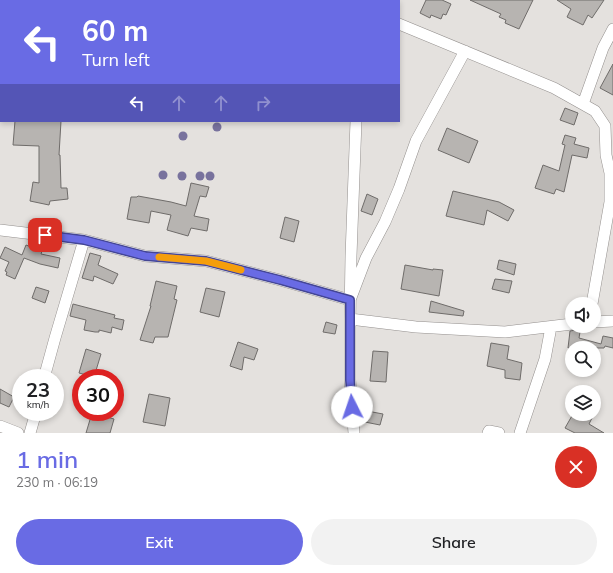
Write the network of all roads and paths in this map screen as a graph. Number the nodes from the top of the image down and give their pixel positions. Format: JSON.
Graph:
{"nodes":[{"id":1,"x":400,"y":24,"type":"edge"},
{"id":2,"x":613,"y":30,"type":"edge"},
{"id":3,"x":465,"y":51,"type":"junction"},
{"id":4,"x":583,"y":104,"type":"junction"},
{"id":5,"x":356,"y":122,"type":"edge"},
{"id":6,"x":609,"y":122,"type":"edge"},
{"id":7,"x":611,"y":173,"type":"edge"},
{"id":8,"x":0,"y":230,"type":"edge"},
{"id":9,"x":84,"y":240,"type":"junction"},
{"id":10,"x":593,"y":297,"type":"edge"},
{"id":11,"x":350,"y":300,"type":"junction"},
{"id":12,"x":350,"y":319,"type":"junction"},
{"id":13,"x":613,"y":321,"type":"edge"},
{"id":14,"x":601,"y":322,"type":"edge"},
{"id":15,"x":565,"y":325,"type":"edge"},
{"id":16,"x":551,"y":327,"type":"junction"},
{"id":17,"x":46,"y":369,"type":"edge"},
{"id":18,"x":33,"y":421,"type":"edge"},
{"id":19,"x":0,"y":426,"type":"edge"},
{"id":20,"x":18,"y":433,"type":"edge"},
{"id":21,"x":30,"y":433,"type":"edge"},
{"id":22,"x":354,"y":433,"type":"edge"},
{"id":23,"x":488,"y":433,"type":"edge"},
{"id":24,"x":499,"y":433,"type":"edge"},
{"id":25,"x":520,"y":433,"type":"edge"}],
"edges":[{"from":1,"to":3,"type":"street"},
{"from":2,"to":4,"type":"street"},
{"from":3,"to":4,"type":"street"},
{"from":3,"to":11,"type":"street"},
{"from":4,"to":6,"type":"street"},
{"from":5,"to":11,"type":"street"},
{"from":6,"to":7,"type":"street"},
{"from":7,"to":10,"type":"street"},
{"from":8,"to":9,"type":"street"},
{"from":9,"to":11,"type":"street"},
{"from":9,"to":17,"type":"street"},
{"from":11,"to":12,"type":"street"},
{"from":12,"to":16,"type":"street"},
{"from":12,"to":22,"type":"street"},
{"from":13,"to":14,"type":"street"},
{"from":15,"to":16,"type":"street"},
{"from":16,"to":25,"type":"street"},
{"from":18,"to":21,"type":"street"},
{"from":19,"to":20,"type":"street"},
{"from":23,"to":24,"type":"street"}]}
